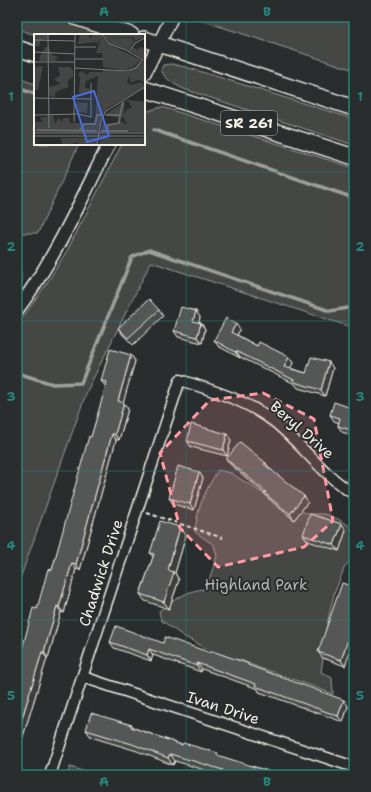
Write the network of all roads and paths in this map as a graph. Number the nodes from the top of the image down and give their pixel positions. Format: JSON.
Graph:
{"nodes":[{"id":1,"x":76,"y":17,"type":"edge"},
{"id":2,"x":172,"y":17,"type":"edge"},
{"id":3,"x":128,"y":34,"type":"edge"},
{"id":4,"x":145,"y":39,"type":"edge"},
{"id":5,"x":158,"y":44,"type":"junction"},
{"id":6,"x":17,"y":48,"type":"edge"},
{"id":7,"x":34,"y":54,"type":"edge"},
{"id":8,"x":145,"y":72,"type":"edge"},
{"id":9,"x":145,"y":89,"type":"edge"},
{"id":10,"x":354,"y":108,"type":"edge"},
{"id":11,"x":108,"y":145,"type":"edge"},
{"id":12,"x":354,"y":157,"type":"edge"},
{"id":13,"x":17,"y":310,"type":"edge"},
{"id":14,"x":180,"y":380,"type":"joint"},
{"id":15,"x":354,"y":494,"type":"edge"},
{"id":16,"x":145,"y":512,"type":"dead end"},
{"id":17,"x":224,"y":538,"type":"dead end"},
{"id":18,"x":83,"y":677,"type":"junction"},
{"id":19,"x":354,"y":767,"type":"edge"},
{"id":20,"x":50,"y":775,"type":"edge"},
{"id":21,"x":351,"y":775,"type":"edge"}],
"edges":[{"from":1,"to":3,"type":"main road"},
{"from":2,"to":5,"type":"street"},
{"from":4,"to":5,"type":"main road"},
{"from":5,"to":8,"type":"street"},
{"from":5,"to":10,"type":"main road"},
{"from":6,"to":7,"type":"main road"},
{"from":9,"to":12,"type":"main road","number":"SR 261"},
{"from":11,"to":13,"type":"street"},
{"from":14,"to":15,"type":"street","name":"Beryl Drive"},
{"from":14,"to":18,"type":"street","name":"Chadwick Drive"},
{"from":16,"to":17,"type":"path"},
{"from":18,"to":19,"type":"street","name":"Ivan Drive"},
{"from":18,"to":20,"type":"street","name":"Chadwick Drive"},
{"from":19,"to":21,"type":"street"}]}
